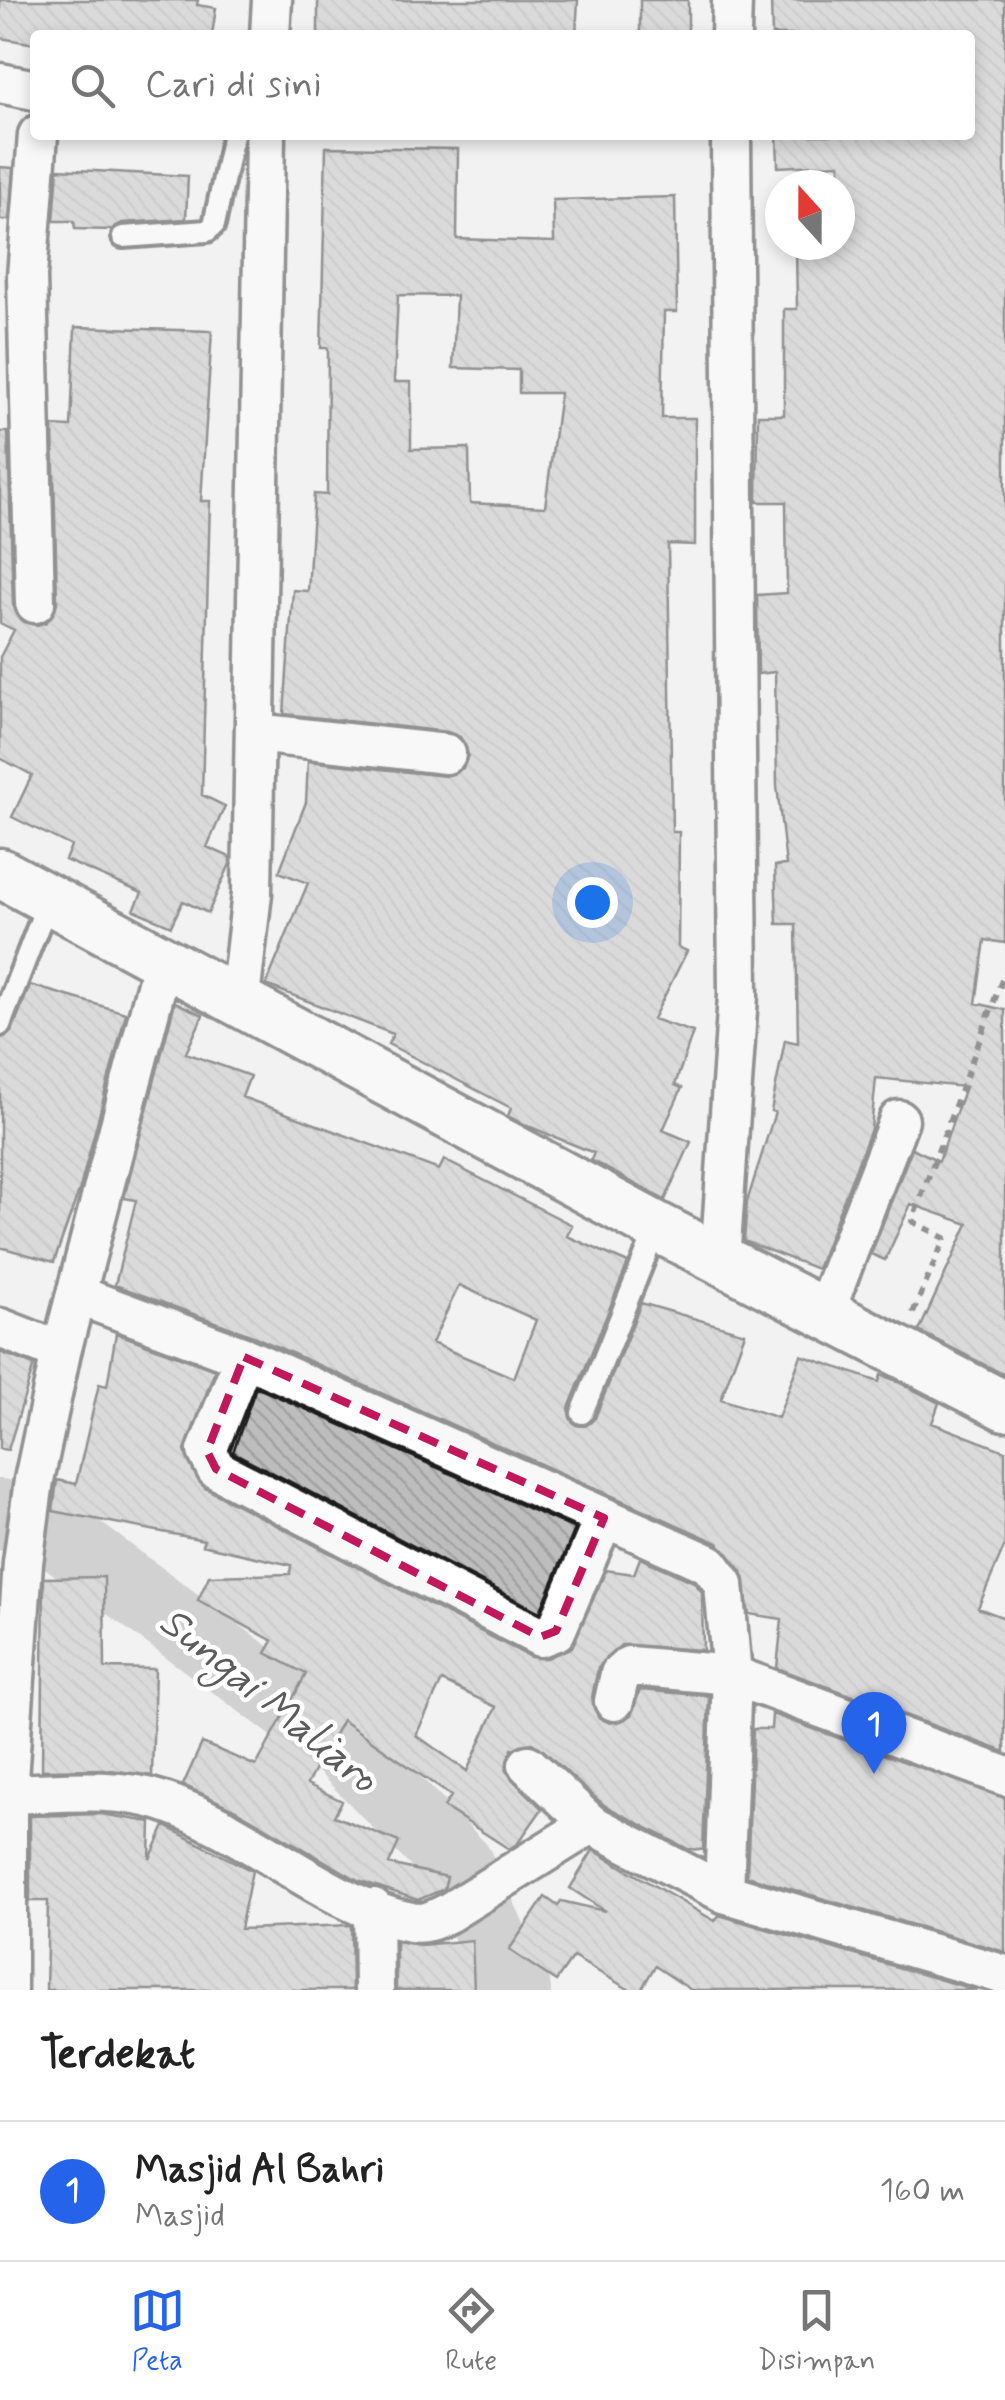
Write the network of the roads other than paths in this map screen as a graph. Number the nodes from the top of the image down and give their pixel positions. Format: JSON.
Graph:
{"nodes":[{"id":1,"x":272,"y":0,"type":"edge"},
{"id":2,"x":732,"y":0,"type":"edge"},
{"id":3,"x":270,"y":30,"type":"edge"},
{"id":4,"x":732,"y":30,"type":"edge"},
{"id":5,"x":0,"y":83,"type":"edge"},
{"id":6,"x":30,"y":89,"type":"edge"},
{"id":7,"x":37,"y":140,"type":"edge"},
{"id":8,"x":231,"y":140,"type":"edge"},
{"id":9,"x":265,"y":140,"type":"edge"},
{"id":10,"x":731,"y":140,"type":"edge"},
{"id":11,"x":122,"y":237,"type":"dead end"},
{"id":12,"x":13,"y":274,"type":"edge"},
{"id":13,"x":36,"y":602,"type":"dead end"},
{"id":14,"x":254,"y":734,"type":"junction"},
{"id":15,"x":446,"y":754,"type":"dead end"},
{"id":16,"x":0,"y":873,"type":"edge"},
{"id":17,"x":49,"y":899,"type":"junction"},
{"id":18,"x":163,"y":960,"type":"junction"},
{"id":19,"x":240,"y":999,"type":"junction"},
{"id":20,"x":0,"y":1025,"type":"edge"},
{"id":21,"x":899,"y":1120,"type":"dead end"},
{"id":22,"x":657,"y":1228,"type":"junction"},
{"id":23,"x":720,"y":1261,"type":"junction"},
{"id":24,"x":77,"y":1294,"type":"junction"},
{"id":25,"x":824,"y":1314,"type":"junction"},
{"id":26,"x":0,"y":1328,"type":"edge"},
{"id":27,"x":61,"y":1352,"type":"junction"},
{"id":28,"x":244,"y":1357,"type":"junction"},
{"id":29,"x":1005,"y":1406,"type":"edge"},
{"id":30,"x":582,"y":1413,"type":"dead end"},
{"id":31,"x":604,"y":1518,"type":"junction"},
{"id":32,"x":732,"y":1675,"type":"junction"},
{"id":33,"x":614,"y":1701,"type":"dead end"},
{"id":34,"x":528,"y":1765,"type":"dead end"},
{"id":35,"x":1005,"y":1776,"type":"edge"},
{"id":36,"x":3,"y":1794,"type":"edge"},
{"id":37,"x":591,"y":1824,"type":"junction"},
{"id":38,"x":724,"y":1892,"type":"junction"},
{"id":39,"x":373,"y":1908,"type":"junction"},
{"id":40,"x":1005,"y":1975,"type":"edge"},
{"id":41,"x":7,"y":1990,"type":"edge"},
{"id":42,"x":374,"y":1990,"type":"edge"}],
"edges":[{"from":1,"to":3,"type":"street"},
{"from":2,"to":4,"type":"street"},
{"from":5,"to":6,"type":"street"},
{"from":7,"to":12,"type":"street"},
{"from":8,"to":11,"type":"lane"},
{"from":9,"to":14,"type":"street"},
{"from":10,"to":23,"type":"street"},
{"from":12,"to":13,"type":"street"},
{"from":14,"to":15,"type":"street"},
{"from":14,"to":19,"type":"street"},
{"from":16,"to":17,"type":"street"},
{"from":17,"to":18,"type":"street"},
{"from":17,"to":20,"type":"lane"},
{"from":18,"to":19,"type":"street"},
{"from":18,"to":24,"type":"street"},
{"from":19,"to":22,"type":"street"},
{"from":21,"to":25,"type":"street"},
{"from":22,"to":23,"type":"street"},
{"from":22,"to":30,"type":"lane"},
{"from":23,"to":25,"type":"street"},
{"from":24,"to":27,"type":"street"},
{"from":24,"to":28,"type":"street"},
{"from":25,"to":29,"type":"street"},
{"from":26,"to":27,"type":"street"},
{"from":27,"to":36,"type":"street"},
{"from":28,"to":31,"type":"street"},
{"from":28,"to":31,"type":"street"},
{"from":31,"to":32,"type":"street"},
{"from":32,"to":33,"type":"street"},
{"from":32,"to":35,"type":"street"},
{"from":32,"to":38,"type":"street"},
{"from":34,"to":37,"type":"street"},
{"from":36,"to":39,"type":"street"},
{"from":36,"to":41,"type":"street"},
{"from":37,"to":38,"type":"street"},
{"from":37,"to":39,"type":"street"},
{"from":38,"to":40,"type":"street"},
{"from":39,"to":42,"type":"street"}]}
